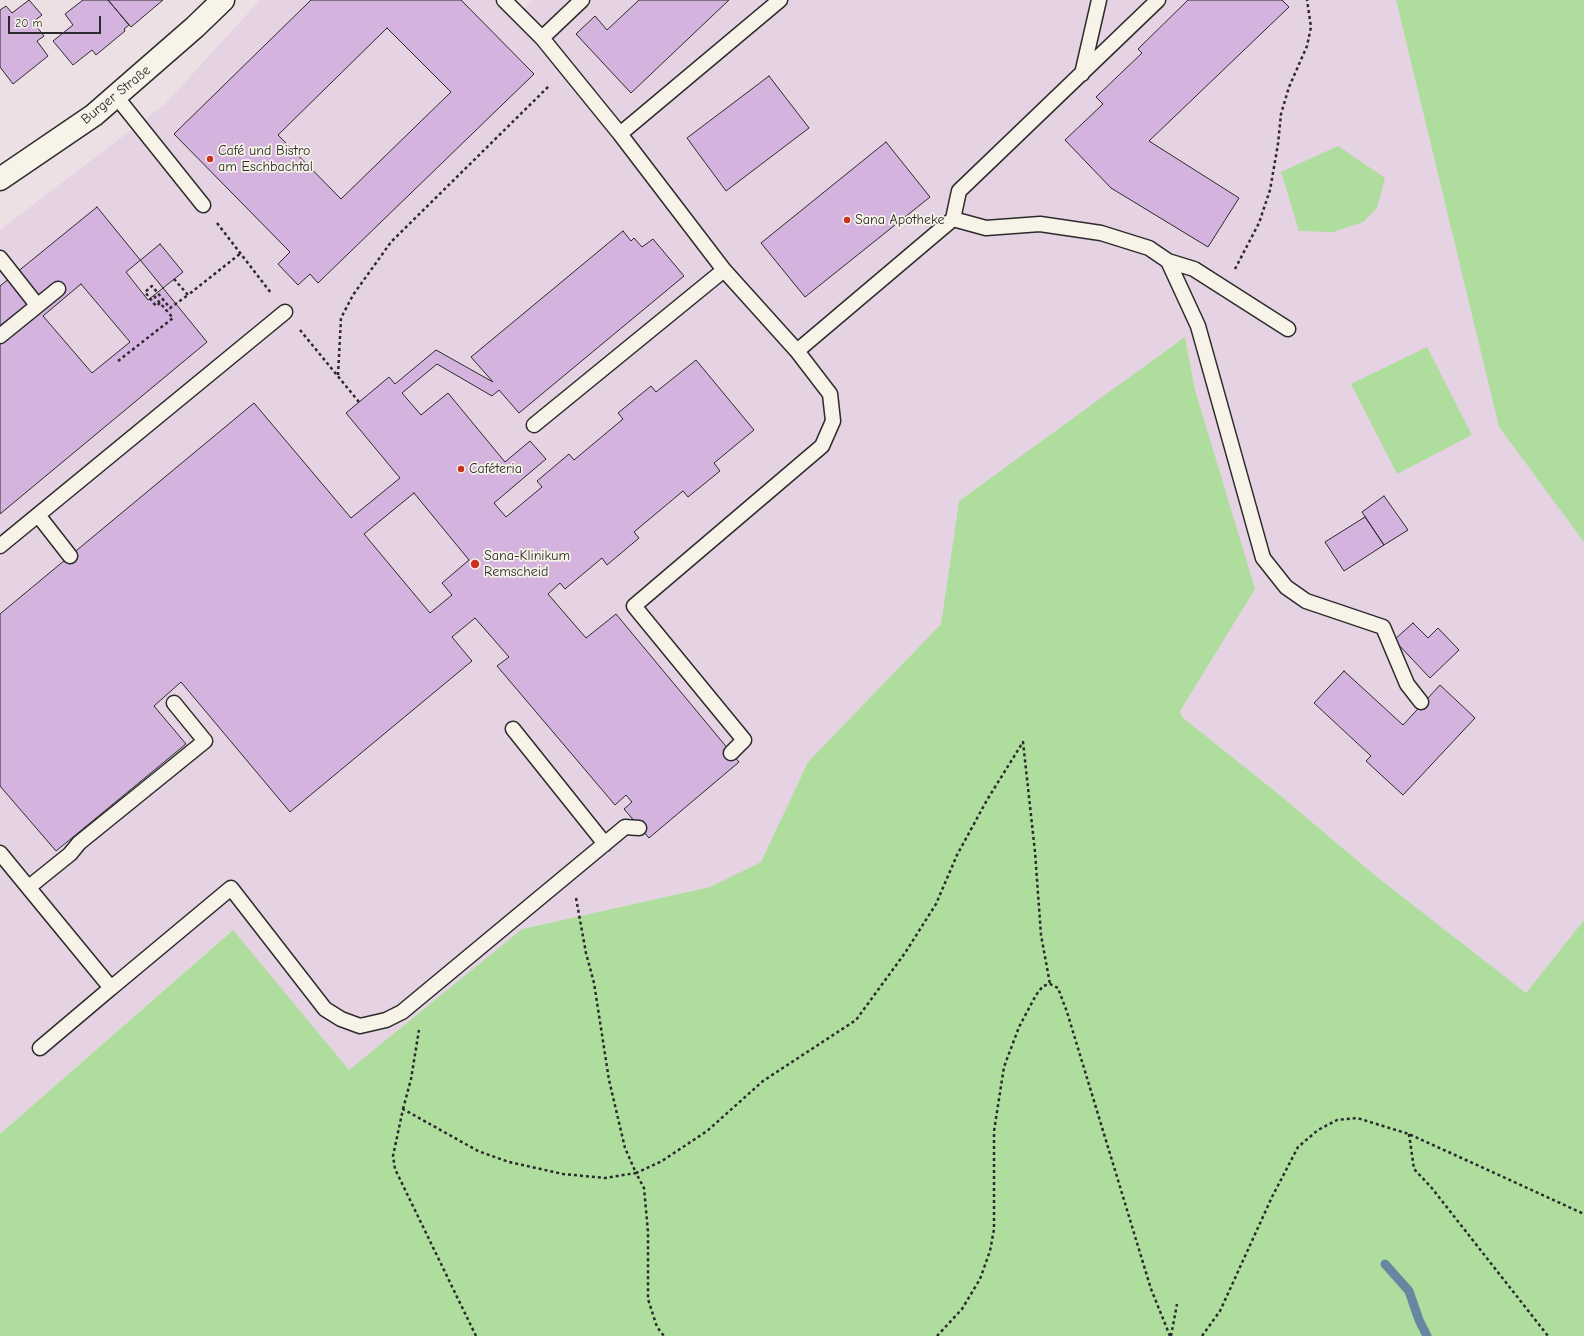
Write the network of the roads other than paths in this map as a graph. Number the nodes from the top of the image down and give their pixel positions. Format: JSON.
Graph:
{"nodes":[{"id":1,"x":223,"y":0,"type":"edge"},
{"id":2,"x":504,"y":0,"type":"edge"},
{"id":3,"x":582,"y":0,"type":"edge"},
{"id":4,"x":780,"y":0,"type":"edge"},
{"id":5,"x":1099,"y":0,"type":"edge"},
{"id":6,"x":1158,"y":0,"type":"edge"},
{"id":7,"x":542,"y":38,"type":"junction"},
{"id":8,"x":1082,"y":74,"type":"junction"},
{"id":9,"x":115,"y":95,"type":"junction"},
{"id":10,"x":620,"y":134,"type":"junction"},
{"id":11,"x":0,"y":179,"type":"edge"},
{"id":12,"x":203,"y":205,"type":"road end"},
{"id":13,"x":953,"y":218,"type":"junction"},
{"id":14,"x":0,"y":258,"type":"edge"},
{"id":15,"x":1168,"y":261,"type":"junction"},
{"id":16,"x":724,"y":270,"type":"junction"},
{"id":17,"x":58,"y":289,"type":"dead end"},
{"id":18,"x":38,"y":305,"type":"junction"},
{"id":19,"x":285,"y":312,"type":"dead end"},
{"id":20,"x":1288,"y":329,"type":"dead end"},
{"id":21,"x":0,"y":336,"type":"edge"},
{"id":22,"x":797,"y":351,"type":"junction"},
{"id":23,"x":534,"y":425,"type":"dead end"},
{"id":24,"x":38,"y":515,"type":"junction"},
{"id":25,"x":0,"y":546,"type":"edge"},
{"id":26,"x":70,"y":556,"type":"dead end"},
{"id":27,"x":1421,"y":702,"type":"dead end"},
{"id":28,"x":174,"y":703,"type":"dead end"},
{"id":29,"x":513,"y":729,"type":"dead end"},
{"id":30,"x":731,"y":753,"type":"dead end"},
{"id":31,"x":639,"y":828,"type":"dead end"},
{"id":32,"x":606,"y":844,"type":"junction"},
{"id":33,"x":0,"y":853,"type":"edge"},
{"id":34,"x":29,"y":888,"type":"junction"},
{"id":35,"x":111,"y":988,"type":"junction"},
{"id":36,"x":40,"y":1048,"type":"dead end"}],
"edges":[{"from":1,"to":9,"type":"main road","name":"Burger Straße"},
{"from":2,"to":7,"type":"lane"},
{"from":3,"to":7,"type":"lane"},
{"from":4,"to":10,"type":"lane"},
{"from":5,"to":8,"type":"lane"},
{"from":6,"to":8,"type":"lane"},
{"from":7,"to":10,"type":"lane"},
{"from":8,"to":13,"type":"lane"},
{"from":9,"to":11,"type":"main road","name":"Burger Straße"},
{"from":9,"to":12,"type":"lane"},
{"from":10,"to":16,"type":"lane"},
{"from":13,"to":15,"type":"lane"},
{"from":13,"to":22,"type":"lane"},
{"from":14,"to":18,"type":"lane"},
{"from":15,"to":20,"type":"lane"},
{"from":15,"to":27,"type":"lane"},
{"from":16,"to":22,"type":"lane"},
{"from":16,"to":23,"type":"lane"},
{"from":17,"to":18,"type":"lane"},
{"from":18,"to":21,"type":"lane"},
{"from":19,"to":24,"type":"lane"},
{"from":22,"to":30,"type":"lane"},
{"from":24,"to":25,"type":"lane"},
{"from":24,"to":26,"type":"lane"},
{"from":28,"to":34,"type":"lane"},
{"from":29,"to":32,"type":"lane"},
{"from":31,"to":32,"type":"lane"},
{"from":32,"to":35,"type":"lane"},
{"from":33,"to":34,"type":"lane"},
{"from":34,"to":35,"type":"lane"},
{"from":35,"to":36,"type":"lane"}]}
